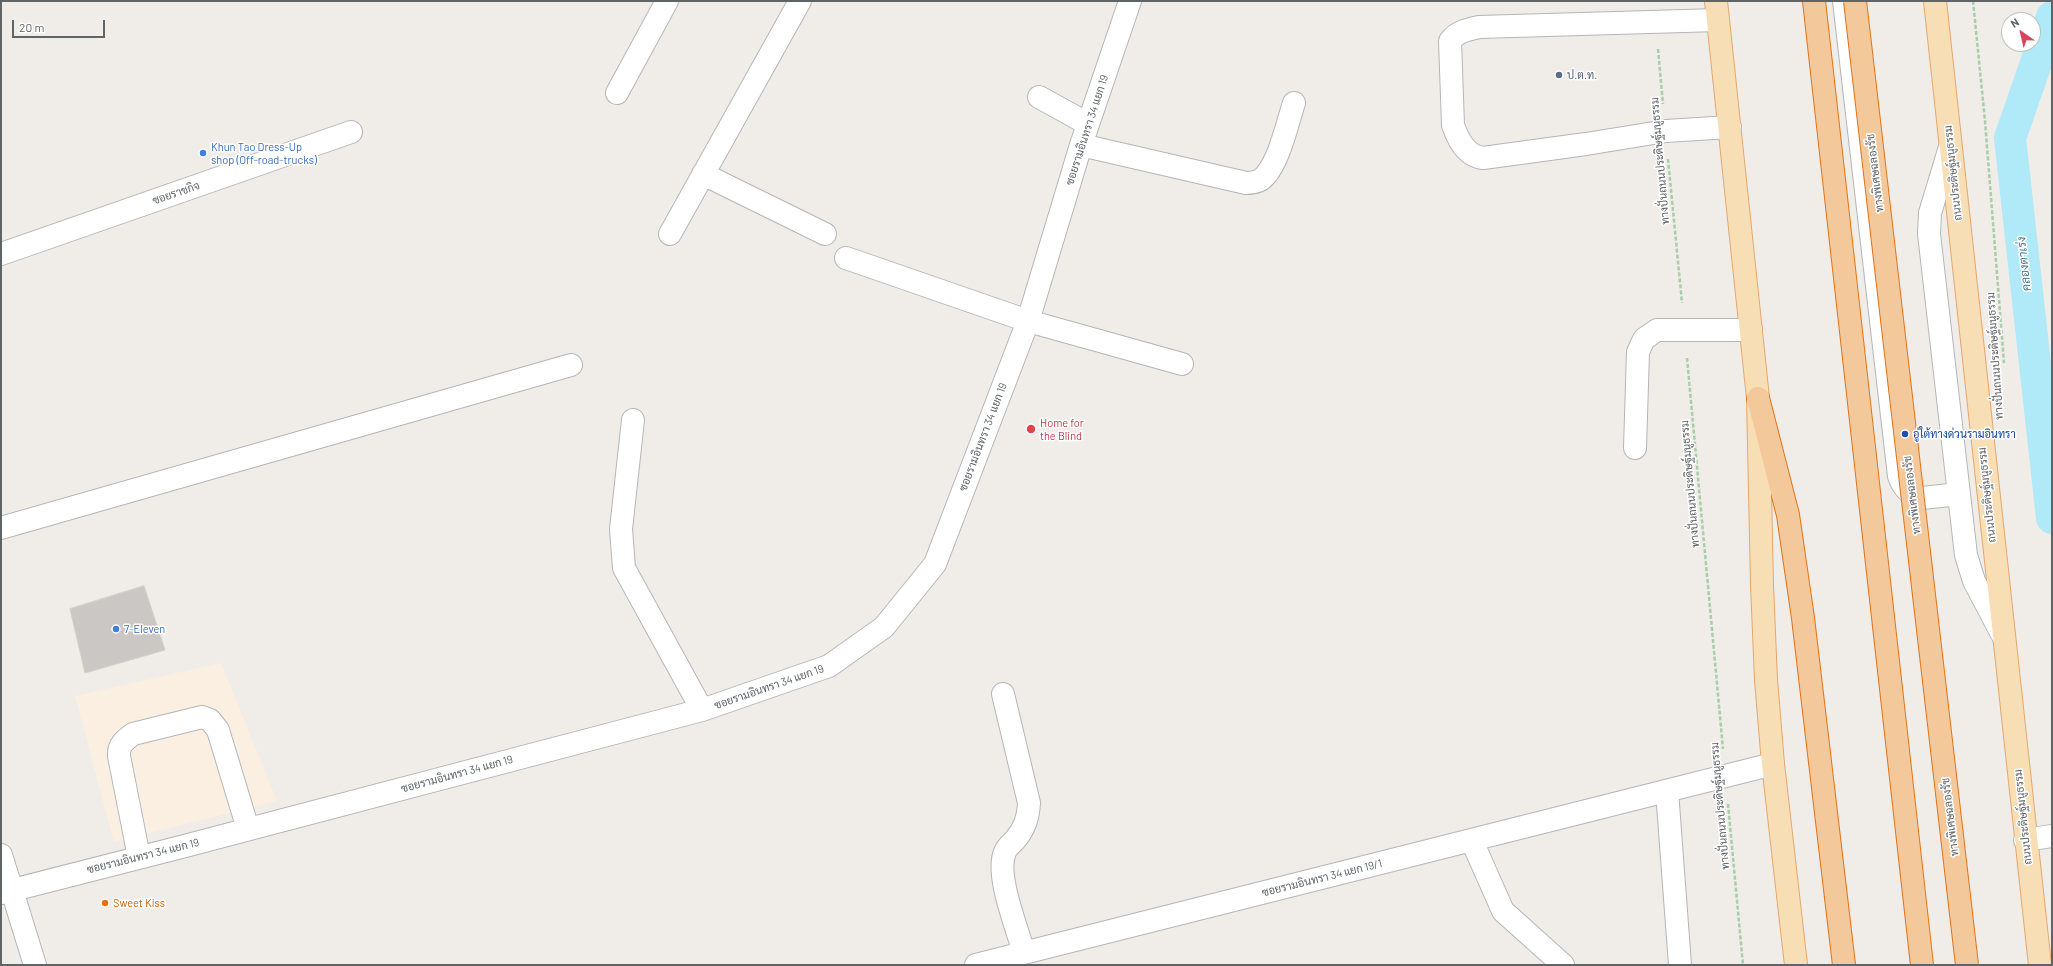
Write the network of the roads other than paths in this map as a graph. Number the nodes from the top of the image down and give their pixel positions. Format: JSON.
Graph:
{"nodes":[{"id":1,"x":667,"y":1,"type":"edge"},
{"id":2,"x":800,"y":1,"type":"edge"},
{"id":3,"x":1130,"y":1,"type":"edge"},
{"id":4,"x":1814,"y":1,"type":"edge"},
{"id":5,"x":1844,"y":1,"type":"edge"},
{"id":6,"x":1854,"y":1,"type":"edge"},
{"id":7,"x":1935,"y":1,"type":"edge"},
{"id":8,"x":1717,"y":11,"type":"edge"},
{"id":9,"x":617,"y":93,"type":"dead end"},
{"id":10,"x":1039,"y":97,"type":"dead end"},
{"id":11,"x":1294,"y":103,"type":"dead end"},
{"id":12,"x":1088,"y":124,"type":"junction"},
{"id":13,"x":1730,"y":127,"type":"junction"},
{"id":14,"x":351,"y":132,"type":"dead end"},
{"id":15,"x":1081,"y":145,"type":"junction"},
{"id":16,"x":1950,"y":147,"type":"junction"},
{"id":17,"x":703,"y":174,"type":"junction"},
{"id":18,"x":670,"y":234,"type":"dead end"},
{"id":19,"x":826,"y":234,"type":"dead end"},
{"id":20,"x":1,"y":254,"type":"edge"},
{"id":21,"x":846,"y":258,"type":"dead end"},
{"id":22,"x":1028,"y":321,"type":"junction"},
{"id":23,"x":1751,"y":330,"type":"junction"},
{"id":24,"x":1182,"y":364,"type":"dead end"},
{"id":25,"x":571,"y":365,"type":"dead end"},
{"id":26,"x":1758,"y":398,"type":"junction"},
{"id":27,"x":633,"y":420,"type":"dead end"},
{"id":28,"x":1635,"y":448,"type":"dead end"},
{"id":29,"x":1959,"y":494,"type":"junction"},
{"id":30,"x":1,"y":528,"type":"edge"},
{"id":31,"x":2003,"y":636,"type":"junction"},
{"id":32,"x":1003,"y":694,"type":"dead end"},
{"id":33,"x":702,"y":710,"type":"junction"},
{"id":34,"x":1773,"y":764,"type":"junction"},
{"id":35,"x":1667,"y":791,"type":"junction"},
{"id":36,"x":248,"y":829,"type":"junction"},
{"id":37,"x":2052,"y":836,"type":"edge"},
{"id":38,"x":2025,"y":840,"type":"junction"},
{"id":39,"x":1472,"y":841,"type":"junction"},
{"id":40,"x":1,"y":855,"type":"edge"},
{"id":41,"x":139,"y":857,"type":"junction"},
{"id":42,"x":6,"y":891,"type":"edge"},
{"id":43,"x":1024,"y":953,"type":"junction"},
{"id":44,"x":35,"y":965,"type":"edge"},
{"id":45,"x":976,"y":965,"type":"edge"},
{"id":46,"x":1563,"y":965,"type":"edge"},
{"id":47,"x":1680,"y":965,"type":"edge"},
{"id":48,"x":1796,"y":965,"type":"edge"},
{"id":49,"x":1844,"y":965,"type":"edge"},
{"id":50,"x":1922,"y":965,"type":"edge"},
{"id":51,"x":1967,"y":965,"type":"edge"},
{"id":52,"x":2040,"y":965,"type":"edge"}],
"edges":[{"from":1,"to":9,"type":"street"},
{"from":2,"to":17,"type":"street"},
{"from":3,"to":12,"type":"street","name":"ซอยรามอินทรา 34 แยก 19"},
{"from":4,"to":50,"type":"highway"},
{"from":5,"to":29,"type":"street"},
{"from":6,"to":51,"type":"highway","name":"ทางพิเศษฉลองรัช","bridge":true},
{"from":7,"to":16,"type":"main road","name":"ถนนประดิษฐ์มนูธรรม"},
{"from":8,"to":13,"type":"main road"},
{"from":8,"to":13,"type":"street"},
{"from":10,"to":12,"type":"street"},
{"from":11,"to":15,"type":"street"},
{"from":12,"to":15,"type":"street","name":"ซอยรามอินทรา 34 แยก 19"},
{"from":13,"to":23,"type":"main road"},
{"from":14,"to":20,"type":"street","name":"ซอยราชกิจ"},
{"from":15,"to":22,"type":"street","name":"ซอยรามอินทรา 34 แยก 19"},
{"from":16,"to":29,"type":"street"},
{"from":16,"to":31,"type":"main road","name":"ถนนประดิษฐ์มนูธรรม"},
{"from":17,"to":18,"type":"street"},
{"from":17,"to":19,"type":"street"},
{"from":21,"to":22,"type":"street"},
{"from":22,"to":24,"type":"street"},
{"from":22,"to":33,"type":"street","name":"ซอยรามอินทรา 34 แยก 19"},
{"from":23,"to":26,"type":"main road"},
{"from":23,"to":28,"type":"street"},
{"from":25,"to":30,"type":"street"},
{"from":26,"to":34,"type":"main road"},
{"from":26,"to":49,"type":"highway"},
{"from":27,"to":33,"type":"street"},
{"from":29,"to":31,"type":"street"},
{"from":31,"to":38,"type":"main road","name":"ถนนประดิษฐ์มนูธรรม"},
{"from":32,"to":43,"type":"street"},
{"from":33,"to":36,"type":"street","name":"ซอยรามอินทรา 34 แยก 19"},
{"from":34,"to":35,"type":"street","name":"ซอยรามอินทรา 34 แยก 19/1"},
{"from":34,"to":48,"type":"main road"},
{"from":35,"to":39,"type":"street","name":"ซอยรามอินทรา 34 แยก 19/1"},
{"from":35,"to":47,"type":"street"},
{"from":36,"to":41,"type":"street","name":"ซอยรามอินทรา 34 แยก 19"},
{"from":36,"to":41,"type":"street"},
{"from":37,"to":38,"type":"street"},
{"from":38,"to":52,"type":"main road","name":"ถนนประดิษฐ์มนูธรรม"},
{"from":39,"to":43,"type":"street","name":"ซอยรามอินทรา 34 แยก 19/1"},
{"from":39,"to":46,"type":"street"},
{"from":40,"to":42,"type":"street"},
{"from":41,"to":42,"type":"street","name":"ซอยรามอินทรา 34 แยก 19"},
{"from":42,"to":44,"type":"street"},
{"from":43,"to":45,"type":"street","name":"ซอยรามอินทรา 34 แยก 19/1"}]}
